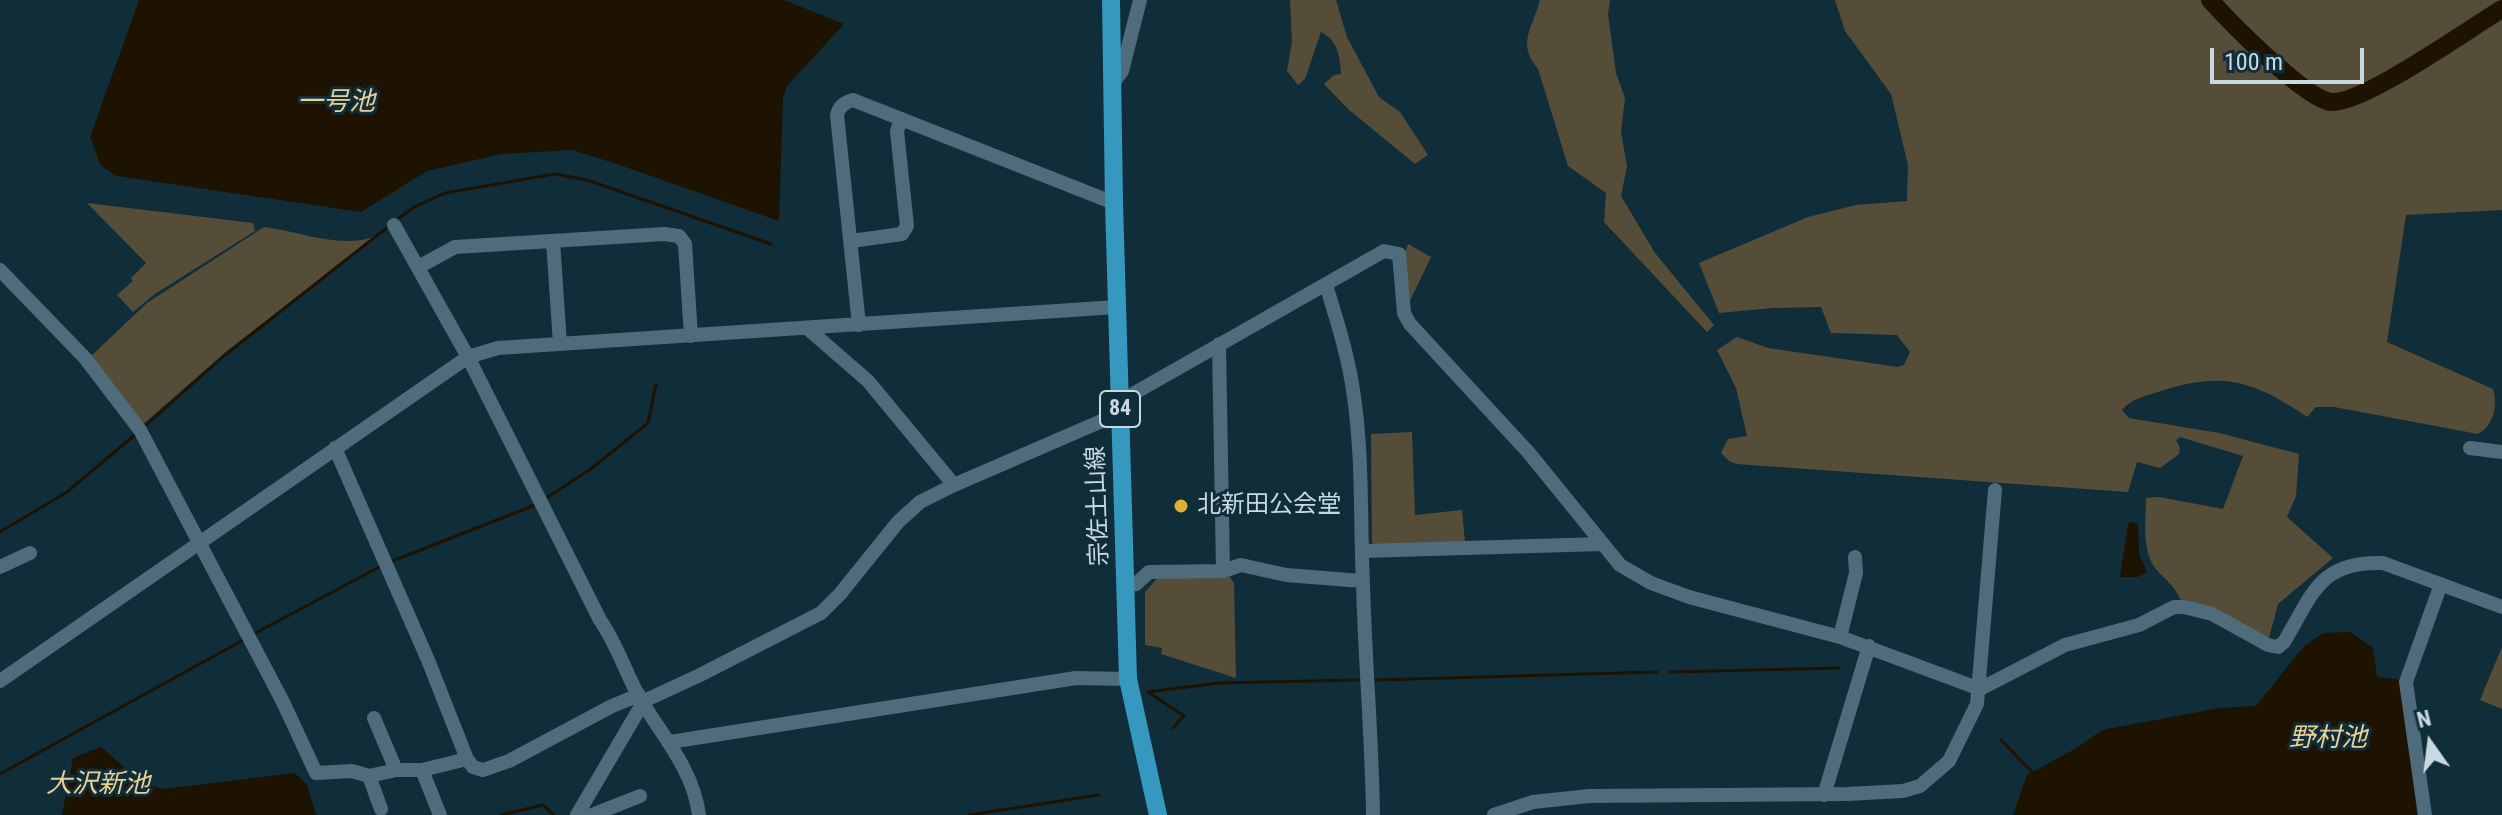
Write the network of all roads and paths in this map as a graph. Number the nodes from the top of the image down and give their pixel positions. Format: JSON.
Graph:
{"nodes":[{"id":1,"x":1111,"y":0,"type":"edge"},
{"id":2,"x":1140,"y":0,"type":"edge"},
{"id":3,"x":1113,"y":83,"type":"junction"},
{"id":4,"x":901,"y":119,"type":"junction"},
{"id":5,"x":1114,"y":203,"type":"junction"},
{"id":6,"x":394,"y":225,"type":"dead end"},
{"id":7,"x":553,"y":241,"type":"junction"},
{"id":8,"x":851,"y":241,"type":"junction"},
{"id":9,"x":422,"y":265,"type":"dead end"},
{"id":10,"x":0,"y":270,"type":"edge"},
{"id":11,"x":1326,"y":285,"type":"junction"},
{"id":12,"x":1117,"y":307,"type":"junction"},
{"id":13,"x":859,"y":325,"type":"junction"},
{"id":14,"x":807,"y":328,"type":"junction"},
{"id":15,"x":691,"y":336,"type":"junction"},
{"id":16,"x":560,"y":344,"type":"junction"},
{"id":17,"x":1219,"y":344,"type":"junction"},
{"id":18,"x":468,"y":357,"type":"junction"},
{"id":19,"x":1119,"y":407,"type":"junction"},
{"id":20,"x":335,"y":448,"type":"junction"},
{"id":21,"x":2470,"y":448,"type":"dead end"},
{"id":22,"x":2502,"y":452,"type":"edge"},
{"id":23,"x":954,"y":485,"type":"junction"},
{"id":24,"x":1995,"y":490,"type":"dead end"},
{"id":25,"x":198,"y":544,"type":"junction"},
{"id":26,"x":1602,"y":544,"type":"junction"},
{"id":27,"x":1363,"y":551,"type":"junction"},
{"id":28,"x":30,"y":553,"type":"dead end"},
{"id":29,"x":1855,"y":557,"type":"dead end"},
{"id":30,"x":0,"y":567,"type":"edge"},
{"id":31,"x":1223,"y":571,"type":"junction"},
{"id":32,"x":1362,"y":581,"type":"junction"},
{"id":33,"x":2441,"y":584,"type":"junction"},
{"id":34,"x":1125,"y":586,"type":"junction"},
{"id":35,"x":2502,"y":607,"type":"edge"},
{"id":36,"x":1840,"y":637,"type":"junction"},
{"id":37,"x":1869,"y":646,"type":"junction"},
{"id":38,"x":1128,"y":679,"type":"junction"},
{"id":39,"x":0,"y":681,"type":"edge"},
{"id":40,"x":1980,"y":689,"type":"junction"},
{"id":41,"x":641,"y":698,"type":"junction"},
{"id":42,"x":374,"y":718,"type":"dead end"},
{"id":43,"x":670,"y":742,"type":"junction"},
{"id":44,"x":467,"y":759,"type":"junction"},
{"id":45,"x":396,"y":770,"type":"junction"},
{"id":46,"x":422,"y":770,"type":"junction"},
{"id":47,"x":369,"y":776,"type":"junction"},
{"id":48,"x":1824,"y":795,"type":"junction"},
{"id":49,"x":640,"y":796,"type":"dead end"},
{"id":50,"x":381,"y":809,"type":"dead end"},
{"id":51,"x":440,"y":815,"type":"edge"},
{"id":52,"x":577,"y":815,"type":"edge"},
{"id":53,"x":592,"y":815,"type":"edge"},
{"id":54,"x":699,"y":815,"type":"edge"},
{"id":55,"x":1158,"y":815,"type":"edge"},
{"id":56,"x":1373,"y":815,"type":"edge"},
{"id":57,"x":1494,"y":815,"type":"edge"},
{"id":58,"x":2425,"y":815,"type":"edge"}],
"edges":[{"from":1,"to":3,"type":"main road","name":"宗佐土山線","number":"84"},
{"from":2,"to":3,"type":"street"},
{"from":3,"to":5,"type":"main road","name":"宗佐土山線","number":"84"},
{"from":4,"to":5,"type":"street"},
{"from":4,"to":8,"type":"street"},
{"from":4,"to":8,"type":"street"},
{"from":5,"to":12,"type":"main road","name":"宗佐土山線","number":"84"},
{"from":6,"to":18,"type":"street"},
{"from":7,"to":9,"type":"street"},
{"from":7,"to":15,"type":"street"},
{"from":7,"to":16,"type":"street"},
{"from":8,"to":13,"type":"street"},
{"from":10,"to":25,"type":"street"},
{"from":11,"to":17,"type":"street"},
{"from":11,"to":26,"type":"street"},
{"from":11,"to":27,"type":"street"},
{"from":12,"to":13,"type":"street"},
{"from":12,"to":19,"type":"main road","name":"宗佐土山線","number":"84"},
{"from":13,"to":14,"type":"street"},
{"from":14,"to":15,"type":"street"},
{"from":14,"to":23,"type":"street"},
{"from":15,"to":16,"type":"street"},
{"from":16,"to":18,"type":"street"},
{"from":17,"to":19,"type":"street"},
{"from":17,"to":31,"type":"street"},
{"from":18,"to":20,"type":"street"},
{"from":18,"to":41,"type":"street"},
{"from":19,"to":23,"type":"street"},
{"from":19,"to":34,"type":"main road","name":"宗佐土山線","number":"84"},
{"from":20,"to":25,"type":"street"},
{"from":20,"to":44,"type":"street"},
{"from":21,"to":22,"type":"street"},
{"from":23,"to":41,"type":"street"},
{"from":24,"to":40,"type":"street"},
{"from":25,"to":39,"type":"street"},
{"from":25,"to":47,"type":"street"},
{"from":26,"to":27,"type":"street"},
{"from":26,"to":36,"type":"street"},
{"from":27,"to":32,"type":"street"},
{"from":28,"to":30,"type":"street"},
{"from":29,"to":36,"type":"street"},
{"from":31,"to":32,"type":"street"},
{"from":31,"to":34,"type":"street"},
{"from":32,"to":56,"type":"street"},
{"from":33,"to":35,"type":"street"},
{"from":33,"to":40,"type":"street"},
{"from":33,"to":58,"type":"street"},
{"from":34,"to":38,"type":"main road","name":"宗佐土山線","number":"84"},
{"from":36,"to":37,"type":"street"},
{"from":37,"to":40,"type":"street"},
{"from":37,"to":48,"type":"street"},
{"from":38,"to":43,"type":"street"},
{"from":38,"to":55,"type":"main road","name":"宗佐土山線","number":"84"},
{"from":40,"to":48,"type":"street"},
{"from":41,"to":43,"type":"street"},
{"from":41,"to":44,"type":"street"},
{"from":41,"to":52,"type":"street"},
{"from":42,"to":45,"type":"street"},
{"from":43,"to":54,"type":"street"},
{"from":44,"to":46,"type":"street"},
{"from":45,"to":46,"type":"street"},
{"from":45,"to":47,"type":"street"},
{"from":46,"to":51,"type":"street"},
{"from":47,"to":50,"type":"street"},
{"from":48,"to":57,"type":"street"},
{"from":49,"to":53,"type":"street"}]}
